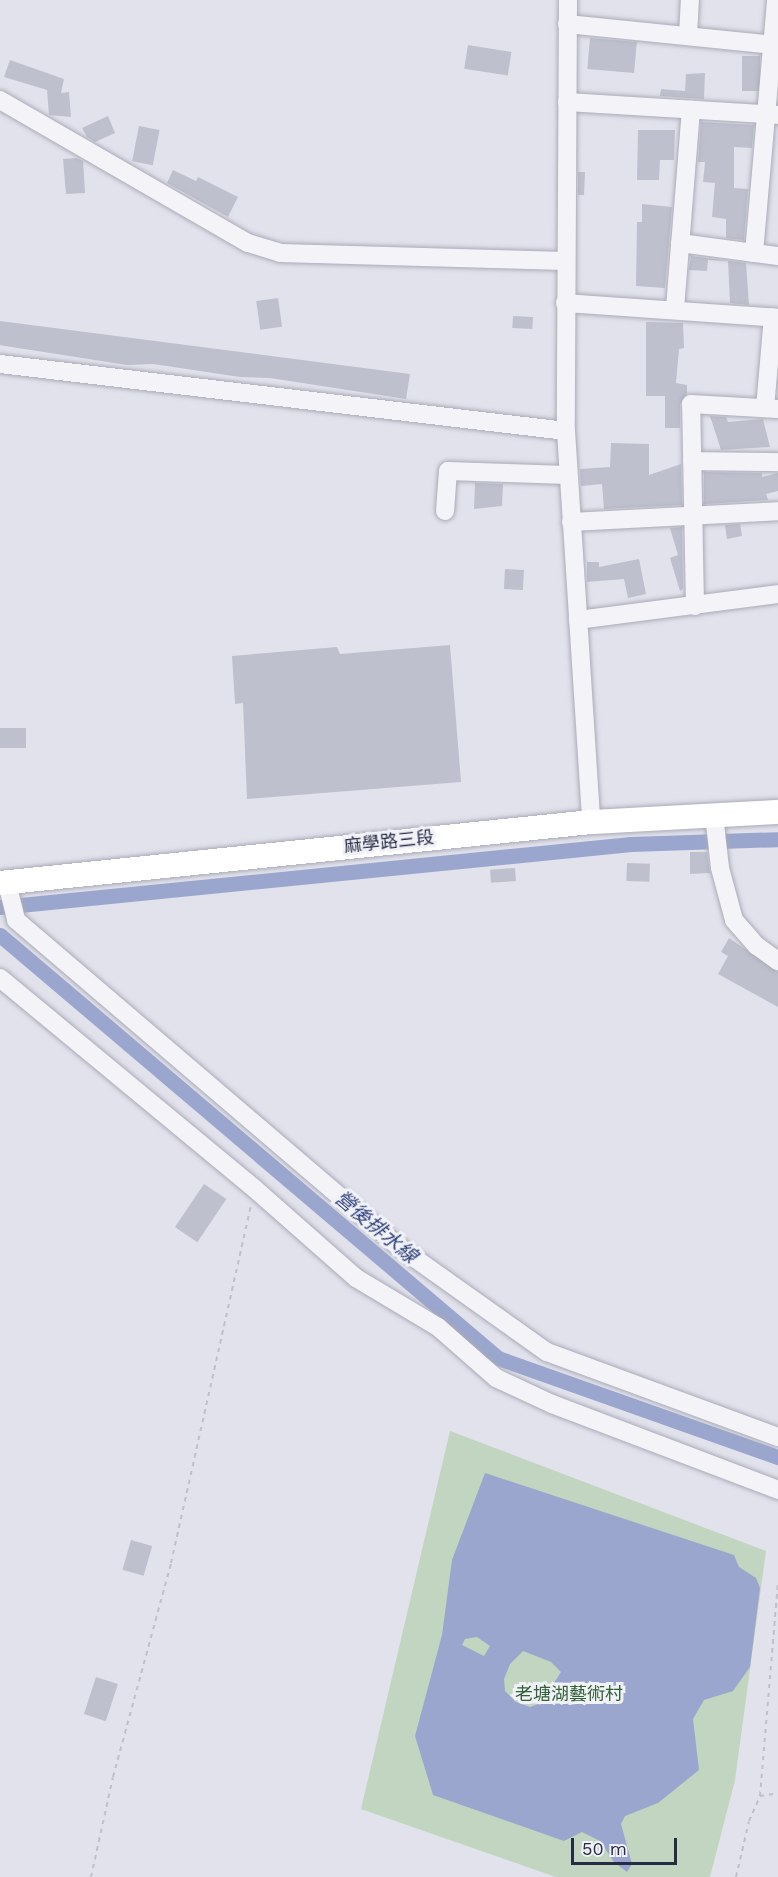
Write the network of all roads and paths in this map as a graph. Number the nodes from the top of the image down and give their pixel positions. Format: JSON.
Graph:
{"nodes":[{"id":1,"x":568,"y":0,"type":"edge"},
{"id":2,"x":690,"y":0,"type":"edge"},
{"id":3,"x":776,"y":0,"type":"edge"},
{"id":4,"x":567,"y":24,"type":"junction"},
{"id":5,"x":775,"y":33,"type":"edge"},
{"id":6,"x":688,"y":36,"type":"junction"},
{"id":7,"x":0,"y":100,"type":"edge"},
{"id":8,"x":567,"y":102,"type":"junction"},
{"id":9,"x":691,"y":110,"type":"junction"},
{"id":10,"x":772,"y":114,"type":"edge"},
{"id":11,"x":680,"y":243,"type":"junction"},
{"id":12,"x":754,"y":253,"type":"junction"},
{"id":13,"x":778,"y":256,"type":"edge"},
{"id":14,"x":565,"y":261,"type":"junction"},
{"id":15,"x":565,"y":303,"type":"junction"},
{"id":16,"x":675,"y":308,"type":"junction"},
{"id":17,"x":776,"y":317,"type":"edge"},
{"id":18,"x":0,"y":364,"type":"edge"},
{"id":19,"x":771,"y":409,"type":"edge"},
{"id":20,"x":566,"y":431,"type":"junction"},
{"id":21,"x":692,"y":461,"type":"junction"},
{"id":22,"x":778,"y":462,"type":"edge"},
{"id":23,"x":567,"y":475,"type":"junction"},
{"id":24,"x":445,"y":511,"type":"dead end"},
{"id":25,"x":778,"y":512,"type":"edge"},
{"id":26,"x":694,"y":517,"type":"junction"},
{"id":27,"x":571,"y":522,"type":"junction"},
{"id":28,"x":778,"y":594,"type":"edge"},
{"id":29,"x":695,"y":606,"type":"junction"},
{"id":30,"x":578,"y":620,"type":"junction"},
{"id":31,"x":778,"y":812,"type":"edge"},
{"id":32,"x":714,"y":815,"type":"junction"},
{"id":33,"x":591,"y":822,"type":"junction"},
{"id":34,"x":4,"y":883,"type":"edge"},
{"id":35,"x":778,"y":962,"type":"edge"},
{"id":36,"x":0,"y":978,"type":"edge"},
{"id":37,"x":255,"y":1189,"type":"junction"},
{"id":38,"x":778,"y":1437,"type":"edge"},
{"id":39,"x":778,"y":1490,"type":"edge"},
{"id":40,"x":778,"y":1582,"type":"edge"},
{"id":41,"x":778,"y":1793,"type":"edge"},
{"id":42,"x":760,"y":1796,"type":"junction"},
{"id":43,"x":91,"y":1877,"type":"edge"},
{"id":44,"x":736,"y":1877,"type":"edge"}],
"edges":[{"from":1,"to":4,"type":"street"},
{"from":2,"to":6,"type":"street"},
{"from":3,"to":5,"type":"street"},
{"from":4,"to":6,"type":"street"},
{"from":4,"to":8,"type":"street"},
{"from":5,"to":6,"type":"street"},
{"from":5,"to":10,"type":"street"},
{"from":7,"to":14,"type":"street"},
{"from":8,"to":9,"type":"street"},
{"from":8,"to":14,"type":"street"},
{"from":9,"to":10,"type":"street"},
{"from":9,"to":11,"type":"street"},
{"from":10,"to":12,"type":"street"},
{"from":11,"to":12,"type":"street"},
{"from":11,"to":16,"type":"street"},
{"from":12,"to":13,"type":"street"},
{"from":14,"to":15,"type":"street"},
{"from":15,"to":16,"type":"street"},
{"from":15,"to":20,"type":"street"},
{"from":16,"to":17,"type":"street"},
{"from":17,"to":19,"type":"street"},
{"from":18,"to":20,"type":"street"},
{"from":19,"to":21,"type":"street"},
{"from":20,"to":23,"type":"street"},
{"from":21,"to":22,"type":"street"},
{"from":21,"to":26,"type":"street"},
{"from":23,"to":24,"type":"street"},
{"from":23,"to":27,"type":"street"},
{"from":25,"to":26,"type":"street"},
{"from":26,"to":27,"type":"street"},
{"from":26,"to":29,"type":"street"},
{"from":27,"to":30,"type":"street"},
{"from":28,"to":29,"type":"street"},
{"from":29,"to":30,"type":"street"},
{"from":30,"to":33,"type":"street"},
{"from":31,"to":32,"type":"main road","name":"麻學路三段"},
{"from":32,"to":33,"type":"main road","name":"麻學路三段"},
{"from":32,"to":35,"type":"street"},
{"from":33,"to":34,"type":"main road","name":"麻學路三段"},
{"from":34,"to":38,"type":"street"},
{"from":36,"to":37,"type":"street"},
{"from":37,"to":39,"type":"street"},
{"from":37,"to":43,"type":"path"},
{"from":40,"to":42,"type":"path"},
{"from":41,"to":42,"type":"path"},
{"from":42,"to":44,"type":"path"}]}
